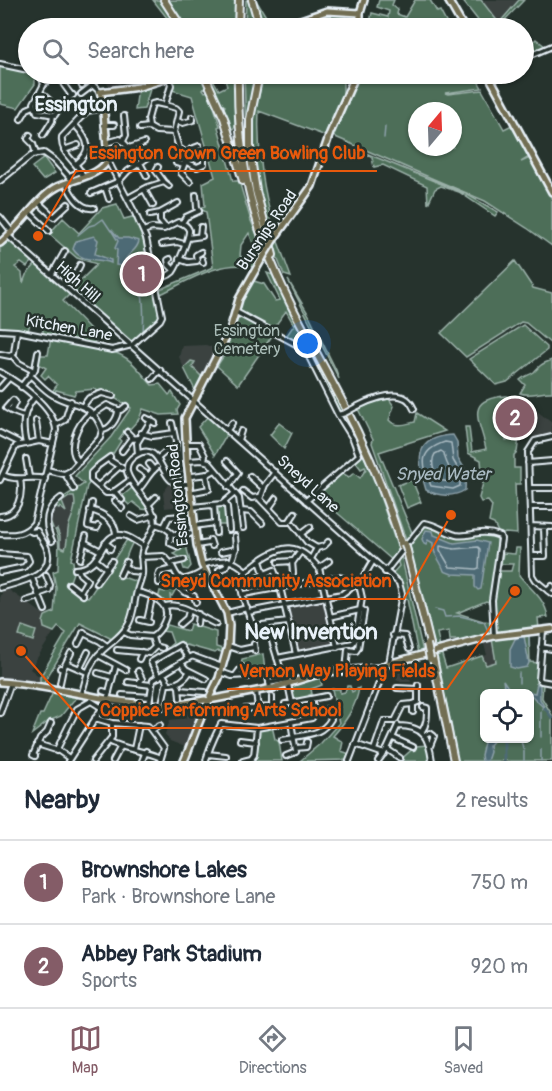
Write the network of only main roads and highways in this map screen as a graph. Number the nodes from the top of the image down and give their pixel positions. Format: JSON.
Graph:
{"nodes":[{"id":1,"x":164,"y":0,"type":"edge"},
{"id":2,"x":241,"y":0,"type":"edge"},
{"id":3,"x":252,"y":0,"type":"edge"},
{"id":4,"x":364,"y":0,"type":"edge"},
{"id":5,"x":448,"y":0,"type":"edge"},
{"id":6,"x":360,"y":12,"type":"junction"},
{"id":7,"x":176,"y":18,"type":"edge"},
{"id":8,"x":240,"y":18,"type":"edge"},
{"id":9,"x":257,"y":18,"type":"edge"},
{"id":10,"x":306,"y":18,"type":"edge"},
{"id":11,"x":360,"y":18,"type":"edge"},
{"id":12,"x":458,"y":18,"type":"edge"},
{"id":13,"x":149,"y":84,"type":"edge"},
{"id":14,"x":209,"y":84,"type":"edge"},
{"id":15,"x":240,"y":84,"type":"edge"},
{"id":16,"x":241,"y":84,"type":"edge"},
{"id":17,"x":258,"y":84,"type":"edge"},
{"id":18,"x":352,"y":84,"type":"edge"},
{"id":19,"x":493,"y":84,"type":"edge"},
{"id":20,"x":249,"y":141,"type":"junction"},
{"id":21,"x":238,"y":161,"type":"junction"},
{"id":22,"x":250,"y":176,"type":"junction"},
{"id":23,"x":552,"y":192,"type":"edge"},
{"id":24,"x":253,"y":205,"type":"junction"},
{"id":25,"x":0,"y":243,"type":"edge"},
{"id":26,"x":273,"y":255,"type":"junction"},
{"id":27,"x":272,"y":264,"type":"junction"},
{"id":28,"x":191,"y":397,"type":"joint"},
{"id":29,"x":405,"y":549,"type":"junction"},
{"id":30,"x":552,"y":629,"type":"edge"},
{"id":31,"x":346,"y":671,"type":"junction"},
{"id":32,"x":0,"y":682,"type":"edge"},
{"id":33,"x":288,"y":683,"type":"junction"},
{"id":34,"x":206,"y":697,"type":"junction"},
{"id":35,"x":184,"y":761,"type":"edge"},
{"id":36,"x":452,"y":761,"type":"edge"}],
"edges":[{"from":1,"to":7,"type":"highway"},
{"from":2,"to":8,"type":"highway"},
{"from":3,"to":9,"type":"highway"},
{"from":4,"to":6,"type":"main road"},
{"from":5,"to":12,"type":"main road"},
{"from":6,"to":10,"type":"main road"},
{"from":6,"to":11,"type":"main road"},
{"from":13,"to":25,"type":"main road"},
{"from":14,"to":21,"type":"highway"},
{"from":15,"to":24,"type":"highway"},
{"from":16,"to":22,"type":"highway"},
{"from":17,"to":20,"type":"highway"},
{"from":18,"to":28,"type":"main road","name":"Bursnips Road","bridge":true},
{"from":19,"to":23,"type":"main road"},
{"from":20,"to":22,"type":"highway"},
{"from":20,"to":26,"type":"highway"},
{"from":21,"to":24,"type":"highway"},
{"from":21,"to":27,"type":"highway"},
{"from":22,"to":26,"type":"highway"},
{"from":24,"to":27,"type":"highway"},
{"from":26,"to":29,"type":"highway"},
{"from":27,"to":29,"type":"highway"},
{"from":28,"to":34,"type":"main road","name":"Essington Road"},
{"from":29,"to":36,"type":"highway","bridge":true},
{"from":30,"to":31,"type":"main road"},
{"from":31,"to":33,"type":"main road"},
{"from":31,"to":33,"type":"main road"},
{"from":32,"to":34,"type":"main road"},
{"from":33,"to":34,"type":"main road"},
{"from":34,"to":35,"type":"main road","name":"Essington Road"}]}
